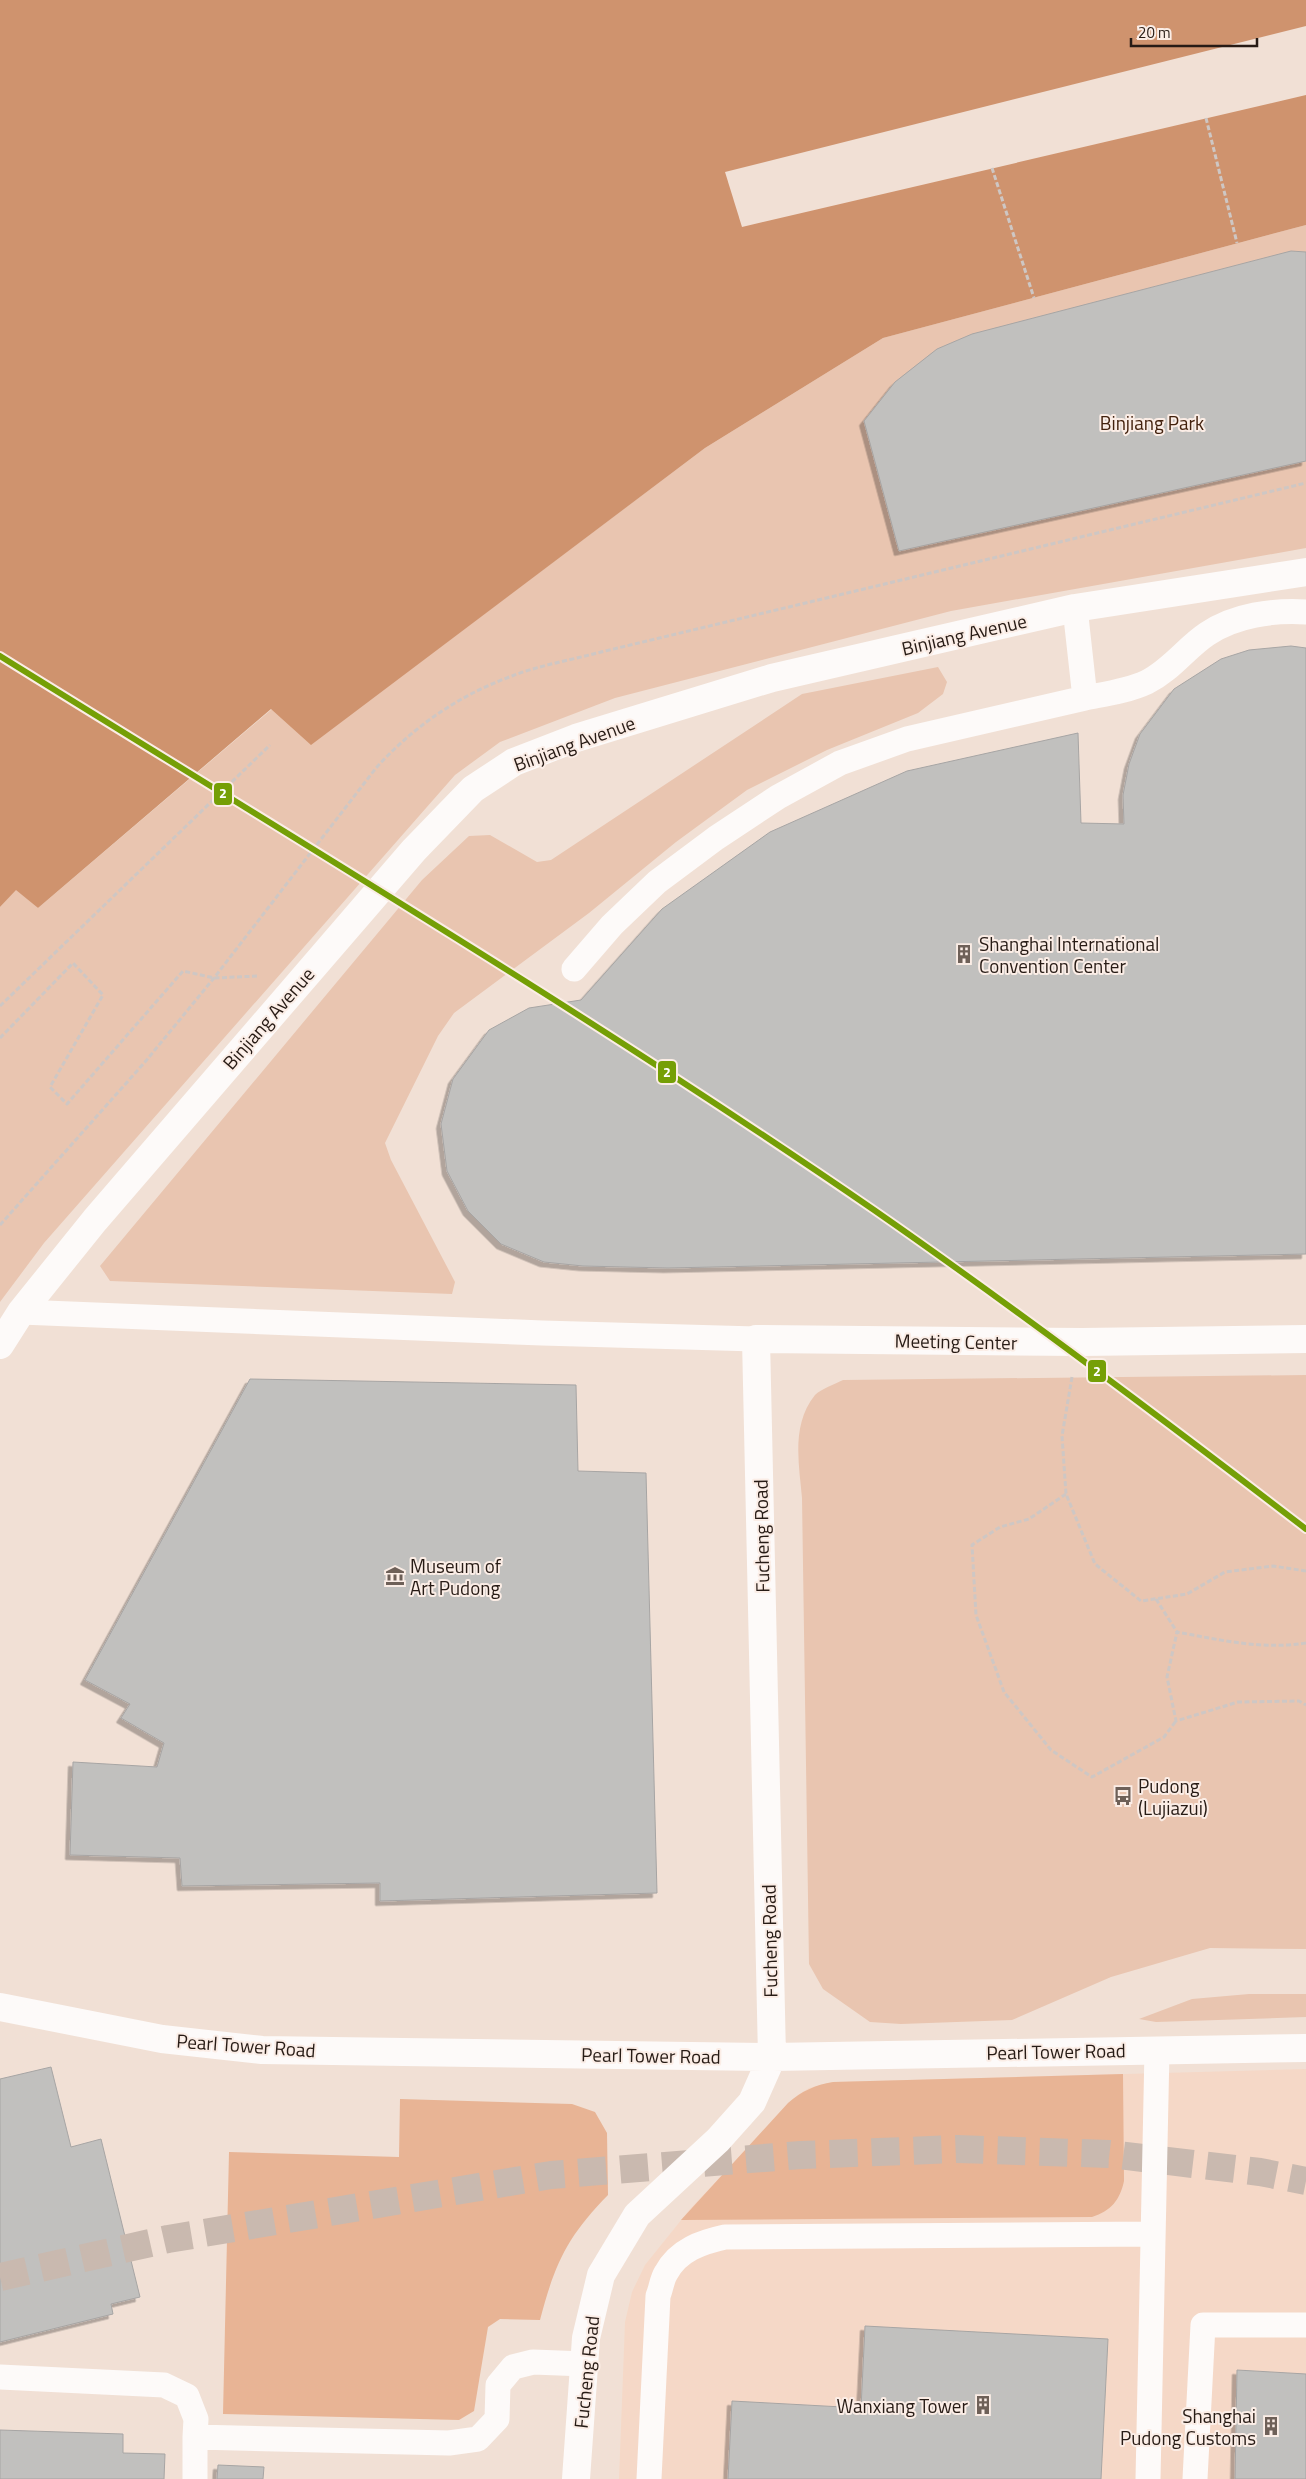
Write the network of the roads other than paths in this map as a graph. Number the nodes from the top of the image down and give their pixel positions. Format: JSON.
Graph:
{"nodes":[{"id":1,"x":1306,"y":572,"type":"edge"},
{"id":2,"x":1075,"y":608,"type":"junction"},
{"id":3,"x":1306,"y":612,"type":"edge"},
{"id":4,"x":1085,"y":698,"type":"junction"},
{"id":5,"x":574,"y":970,"type":"dead end"},
{"id":6,"x":21,"y":1312,"type":"junction"},
{"id":7,"x":756,"y":1339,"type":"junction"},
{"id":8,"x":1306,"y":1339,"type":"edge"},
{"id":9,"x":0,"y":1345,"type":"edge"},
{"id":10,"x":0,"y":2007,"type":"edge"},
{"id":11,"x":1306,"y":2048,"type":"edge"},
{"id":12,"x":1157,"y":2050,"type":"junction"},
{"id":13,"x":772,"y":2057,"type":"junction"},
{"id":14,"x":1153,"y":2234,"type":"junction"},
{"id":15,"x":1306,"y":2325,"type":"edge"},
{"id":16,"x":584,"y":2364,"type":"junction"},
{"id":17,"x":0,"y":2377,"type":"edge"},
{"id":18,"x":195,"y":2437,"type":"junction"},
{"id":19,"x":195,"y":2479,"type":"edge"},
{"id":20,"x":576,"y":2479,"type":"edge"},
{"id":21,"x":649,"y":2479,"type":"edge"},
{"id":22,"x":1148,"y":2479,"type":"edge"},
{"id":23,"x":1195,"y":2479,"type":"edge"}],
"edges":[{"from":1,"to":2,"type":"street","name":"Binjiang Avenue"},
{"from":2,"to":4,"type":"lane"},
{"from":2,"to":6,"type":"street","name":"Binjiang Avenue"},
{"from":3,"to":4,"type":"lane"},
{"from":4,"to":5,"type":"lane"},
{"from":6,"to":7,"type":"lane"},
{"from":6,"to":9,"type":"street","name":"Binjiang Avenue"},
{"from":7,"to":8,"type":"street","name":"Meeting Center"},
{"from":7,"to":13,"type":"street","name":"Fucheng Road"},
{"from":10,"to":13,"type":"street","name":"Pearl Tower Road"},
{"from":11,"to":12,"type":"street","name":"Pearl Tower Road"},
{"from":12,"to":13,"type":"street","name":"Pearl Tower Road"},
{"from":12,"to":14,"type":"lane"},
{"from":13,"to":16,"type":"street","name":"Fucheng Road"},
{"from":14,"to":21,"type":"lane"},
{"from":14,"to":22,"type":"lane"},
{"from":15,"to":23,"type":"lane"},
{"from":16,"to":18,"type":"lane"},
{"from":16,"to":20,"type":"street","name":"Fucheng Road"},
{"from":17,"to":18,"type":"lane"},
{"from":18,"to":19,"type":"lane"}]}
